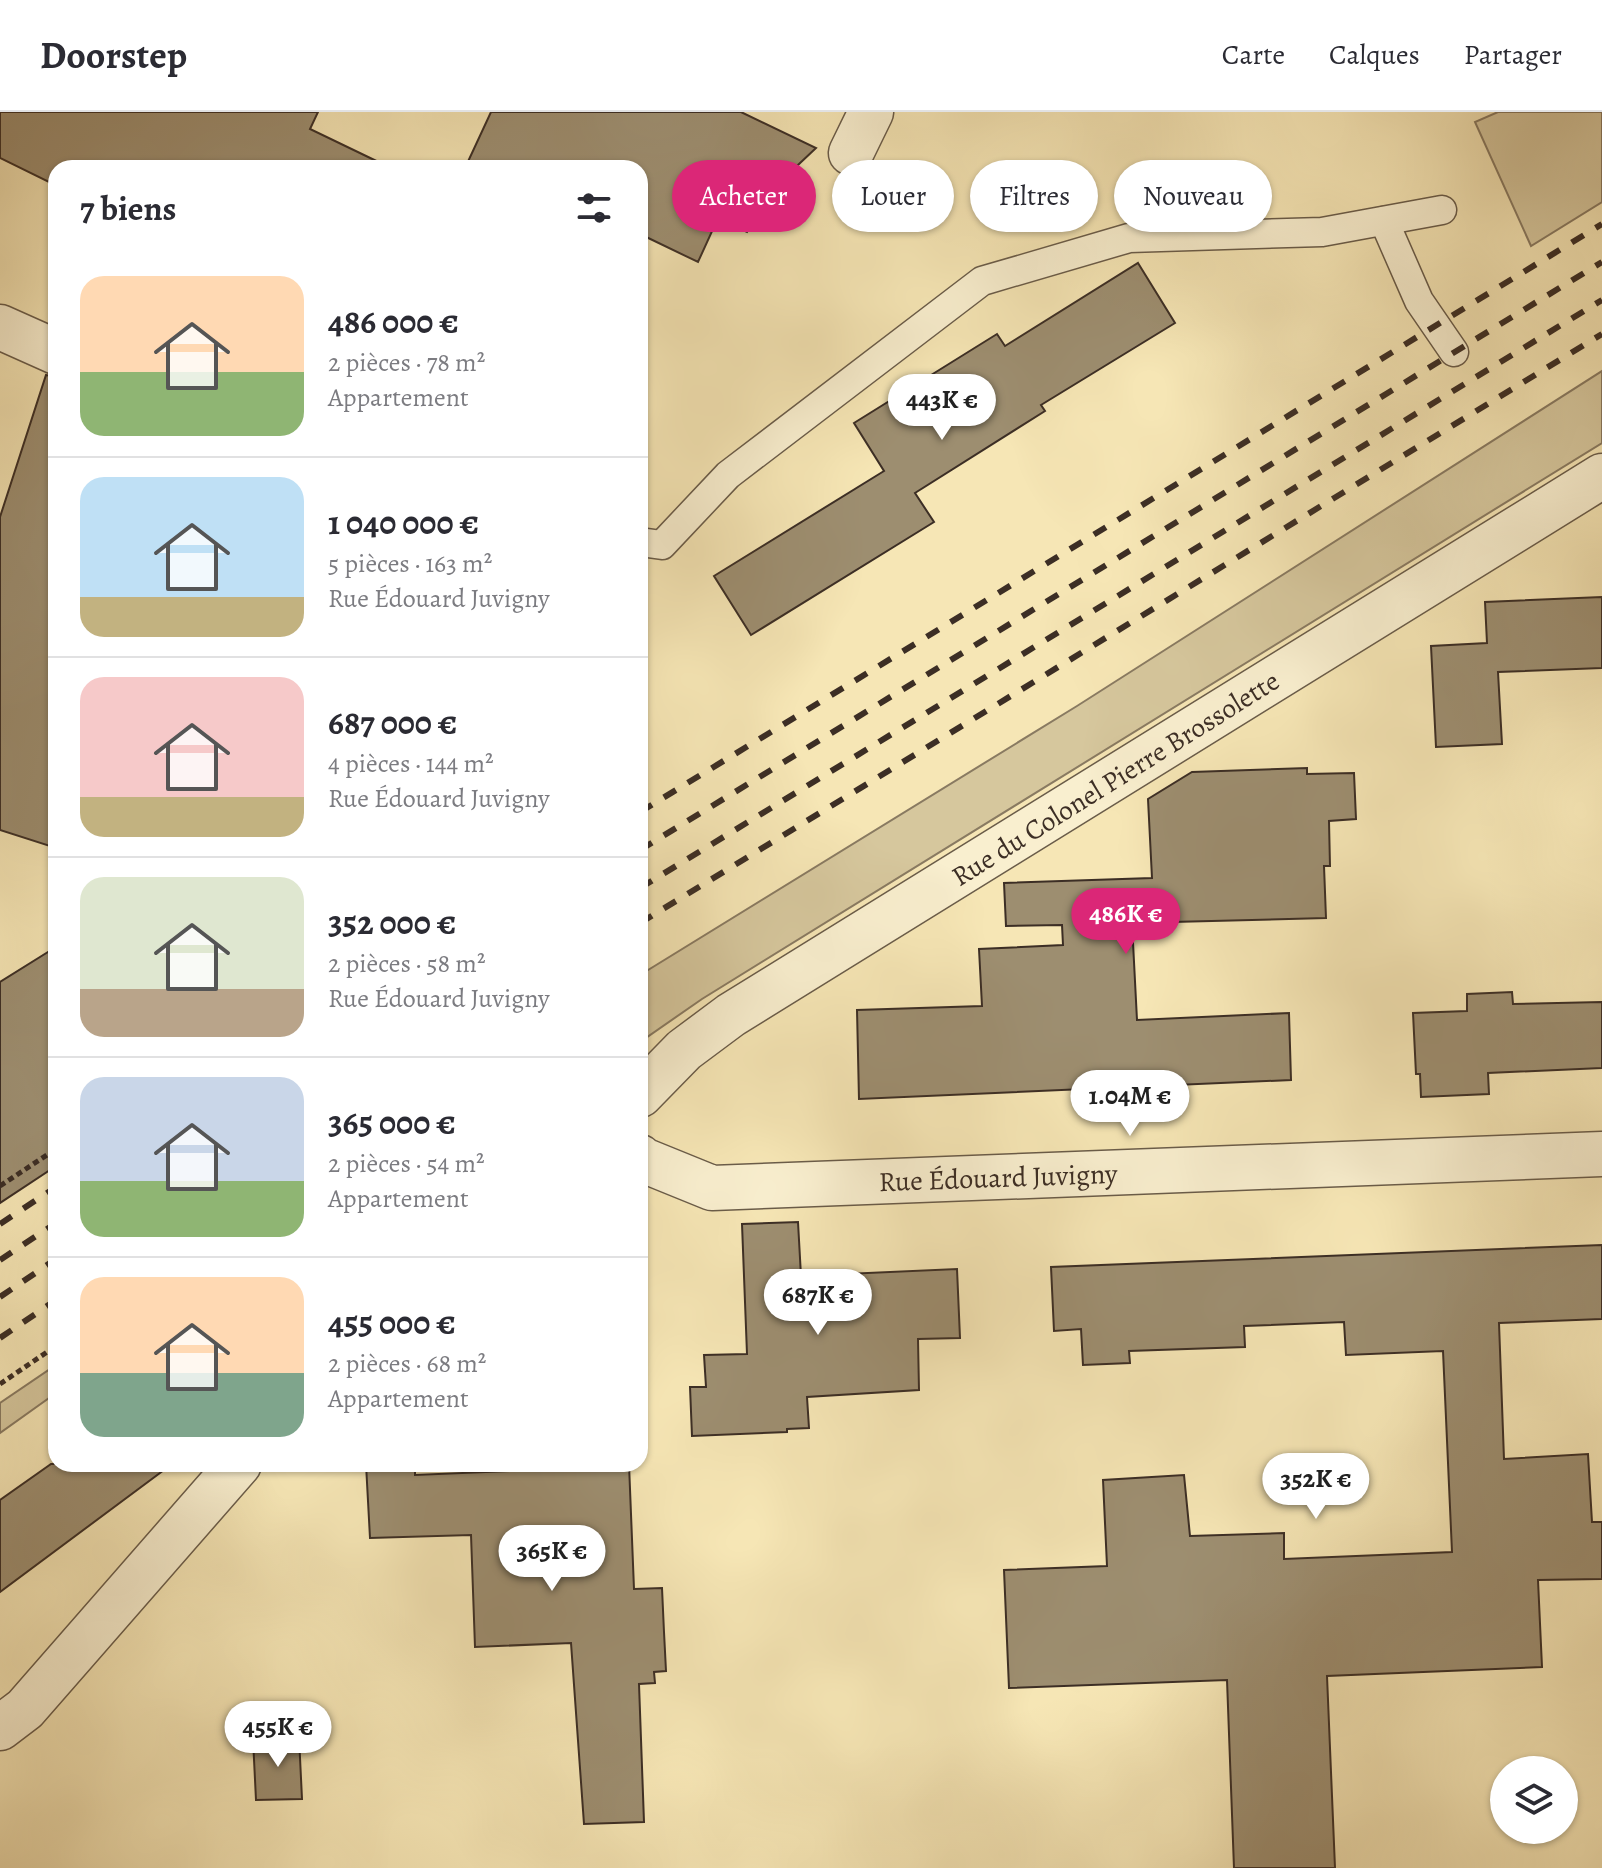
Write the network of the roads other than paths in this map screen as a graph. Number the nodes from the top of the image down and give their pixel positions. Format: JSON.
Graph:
{"nodes":[{"id":1,"x":871,"y":112,"type":"edge"},
{"id":2,"x":851,"y":153,"type":"dead end"},
{"id":3,"x":1442,"y":210,"type":"dead end"},
{"id":4,"x":1384,"y":221,"type":"junction"},
{"id":5,"x":0,"y":327,"type":"edge"},
{"id":6,"x":48,"y":348,"type":"edge"},
{"id":7,"x":1454,"y":352,"type":"dead end"},
{"id":8,"x":1602,"y":476,"type":"edge"},
{"id":9,"x":648,"y":543,"type":"edge"},
{"id":10,"x":648,"y":1087,"type":"edge"},
{"id":11,"x":1602,"y":1154,"type":"edge"},
{"id":12,"x":648,"y":1162,"type":"edge"},
{"id":13,"x":232,"y":1472,"type":"edge"},
{"id":14,"x":0,"y":1728,"type":"edge"}],
"edges":[{"from":1,"to":2,"type":"street"},
{"from":3,"to":4,"type":"lane"},
{"from":4,"to":7,"type":"lane"},
{"from":4,"to":9,"type":"lane"},
{"from":5,"to":6,"type":"street"},
{"from":8,"to":10,"type":"street","name":"Rue du Colonel Pierre Brossolette"},
{"from":11,"to":12,"type":"street","name":"Rue Édouard Juvigny"},
{"from":13,"to":14,"type":"street"}]}
